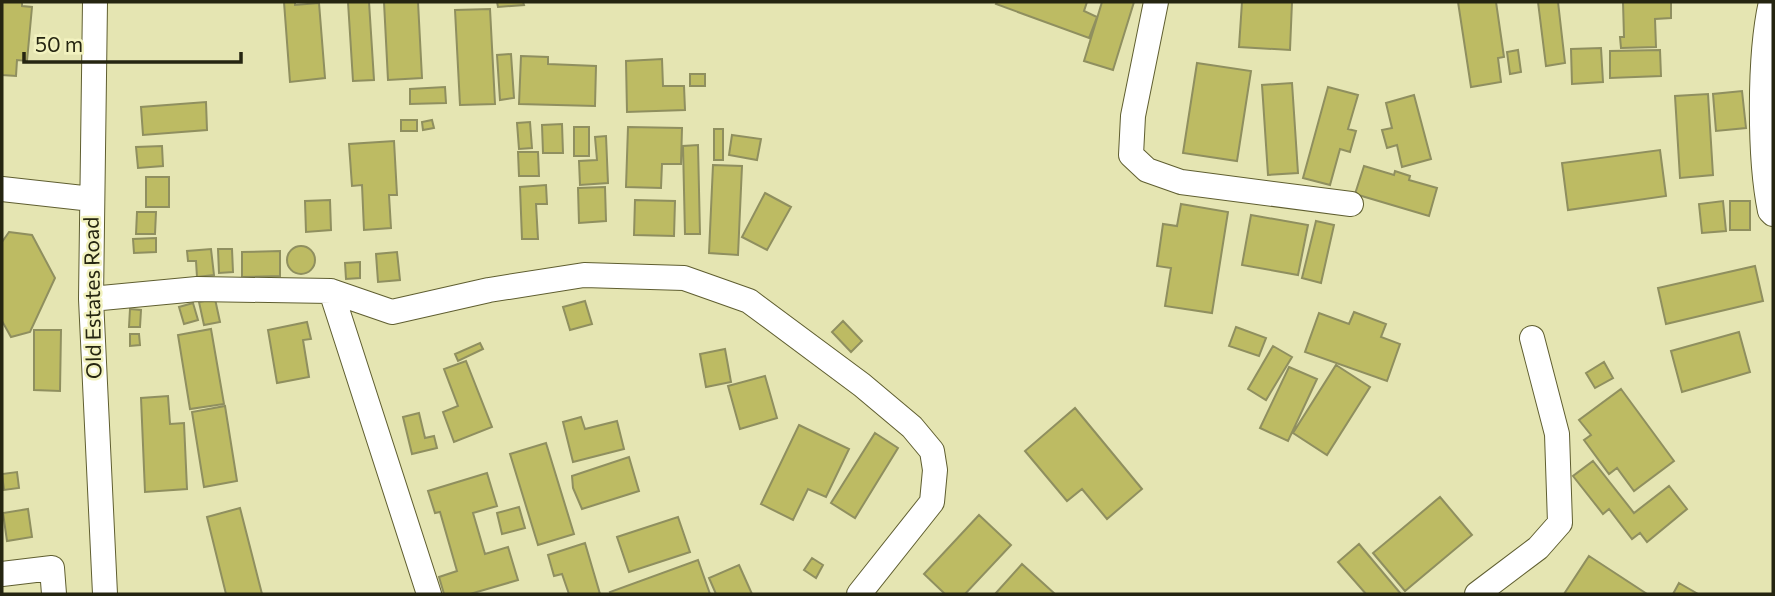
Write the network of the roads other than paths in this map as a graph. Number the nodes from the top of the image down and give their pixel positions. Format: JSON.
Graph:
{"nodes":[{"id":1,"x":95,"y":2,"type":"edge"},
{"id":2,"x":1156,"y":2,"type":"edge"},
{"id":3,"x":1771,"y":2,"type":"edge"},
{"id":4,"x":2,"y":188,"type":"edge"},
{"id":5,"x":92,"y":198,"type":"junction"},
{"id":6,"x":1351,"y":204,"type":"dead end"},
{"id":7,"x":1773,"y":214,"type":"edge"},
{"id":8,"x":331,"y":291,"type":"junction"},
{"id":9,"x":91,"y":299,"type":"junction"},
{"id":10,"x":1532,"y":338,"type":"dead end"},
{"id":11,"x":2,"y":574,"type":"edge"},
{"id":12,"x":54,"y":594,"type":"edge"},
{"id":13,"x":105,"y":594,"type":"edge"},
{"id":14,"x":429,"y":594,"type":"edge"},
{"id":15,"x":859,"y":594,"type":"edge"},
{"id":16,"x":1477,"y":594,"type":"edge"}],
"edges":[{"from":1,"to":5,"type":"street","name":"Old Estates Road"},
{"from":2,"to":6,"type":"street"},
{"from":3,"to":7,"type":"street"},
{"from":4,"to":5,"type":"street"},
{"from":5,"to":9,"type":"street","name":"Old Estates Road"},
{"from":8,"to":9,"type":"street"},
{"from":8,"to":14,"type":"street"},
{"from":8,"to":15,"type":"street"},
{"from":9,"to":13,"type":"street","name":"Old Estates Road"},
{"from":10,"to":16,"type":"street"},
{"from":11,"to":12,"type":"street"}]}
